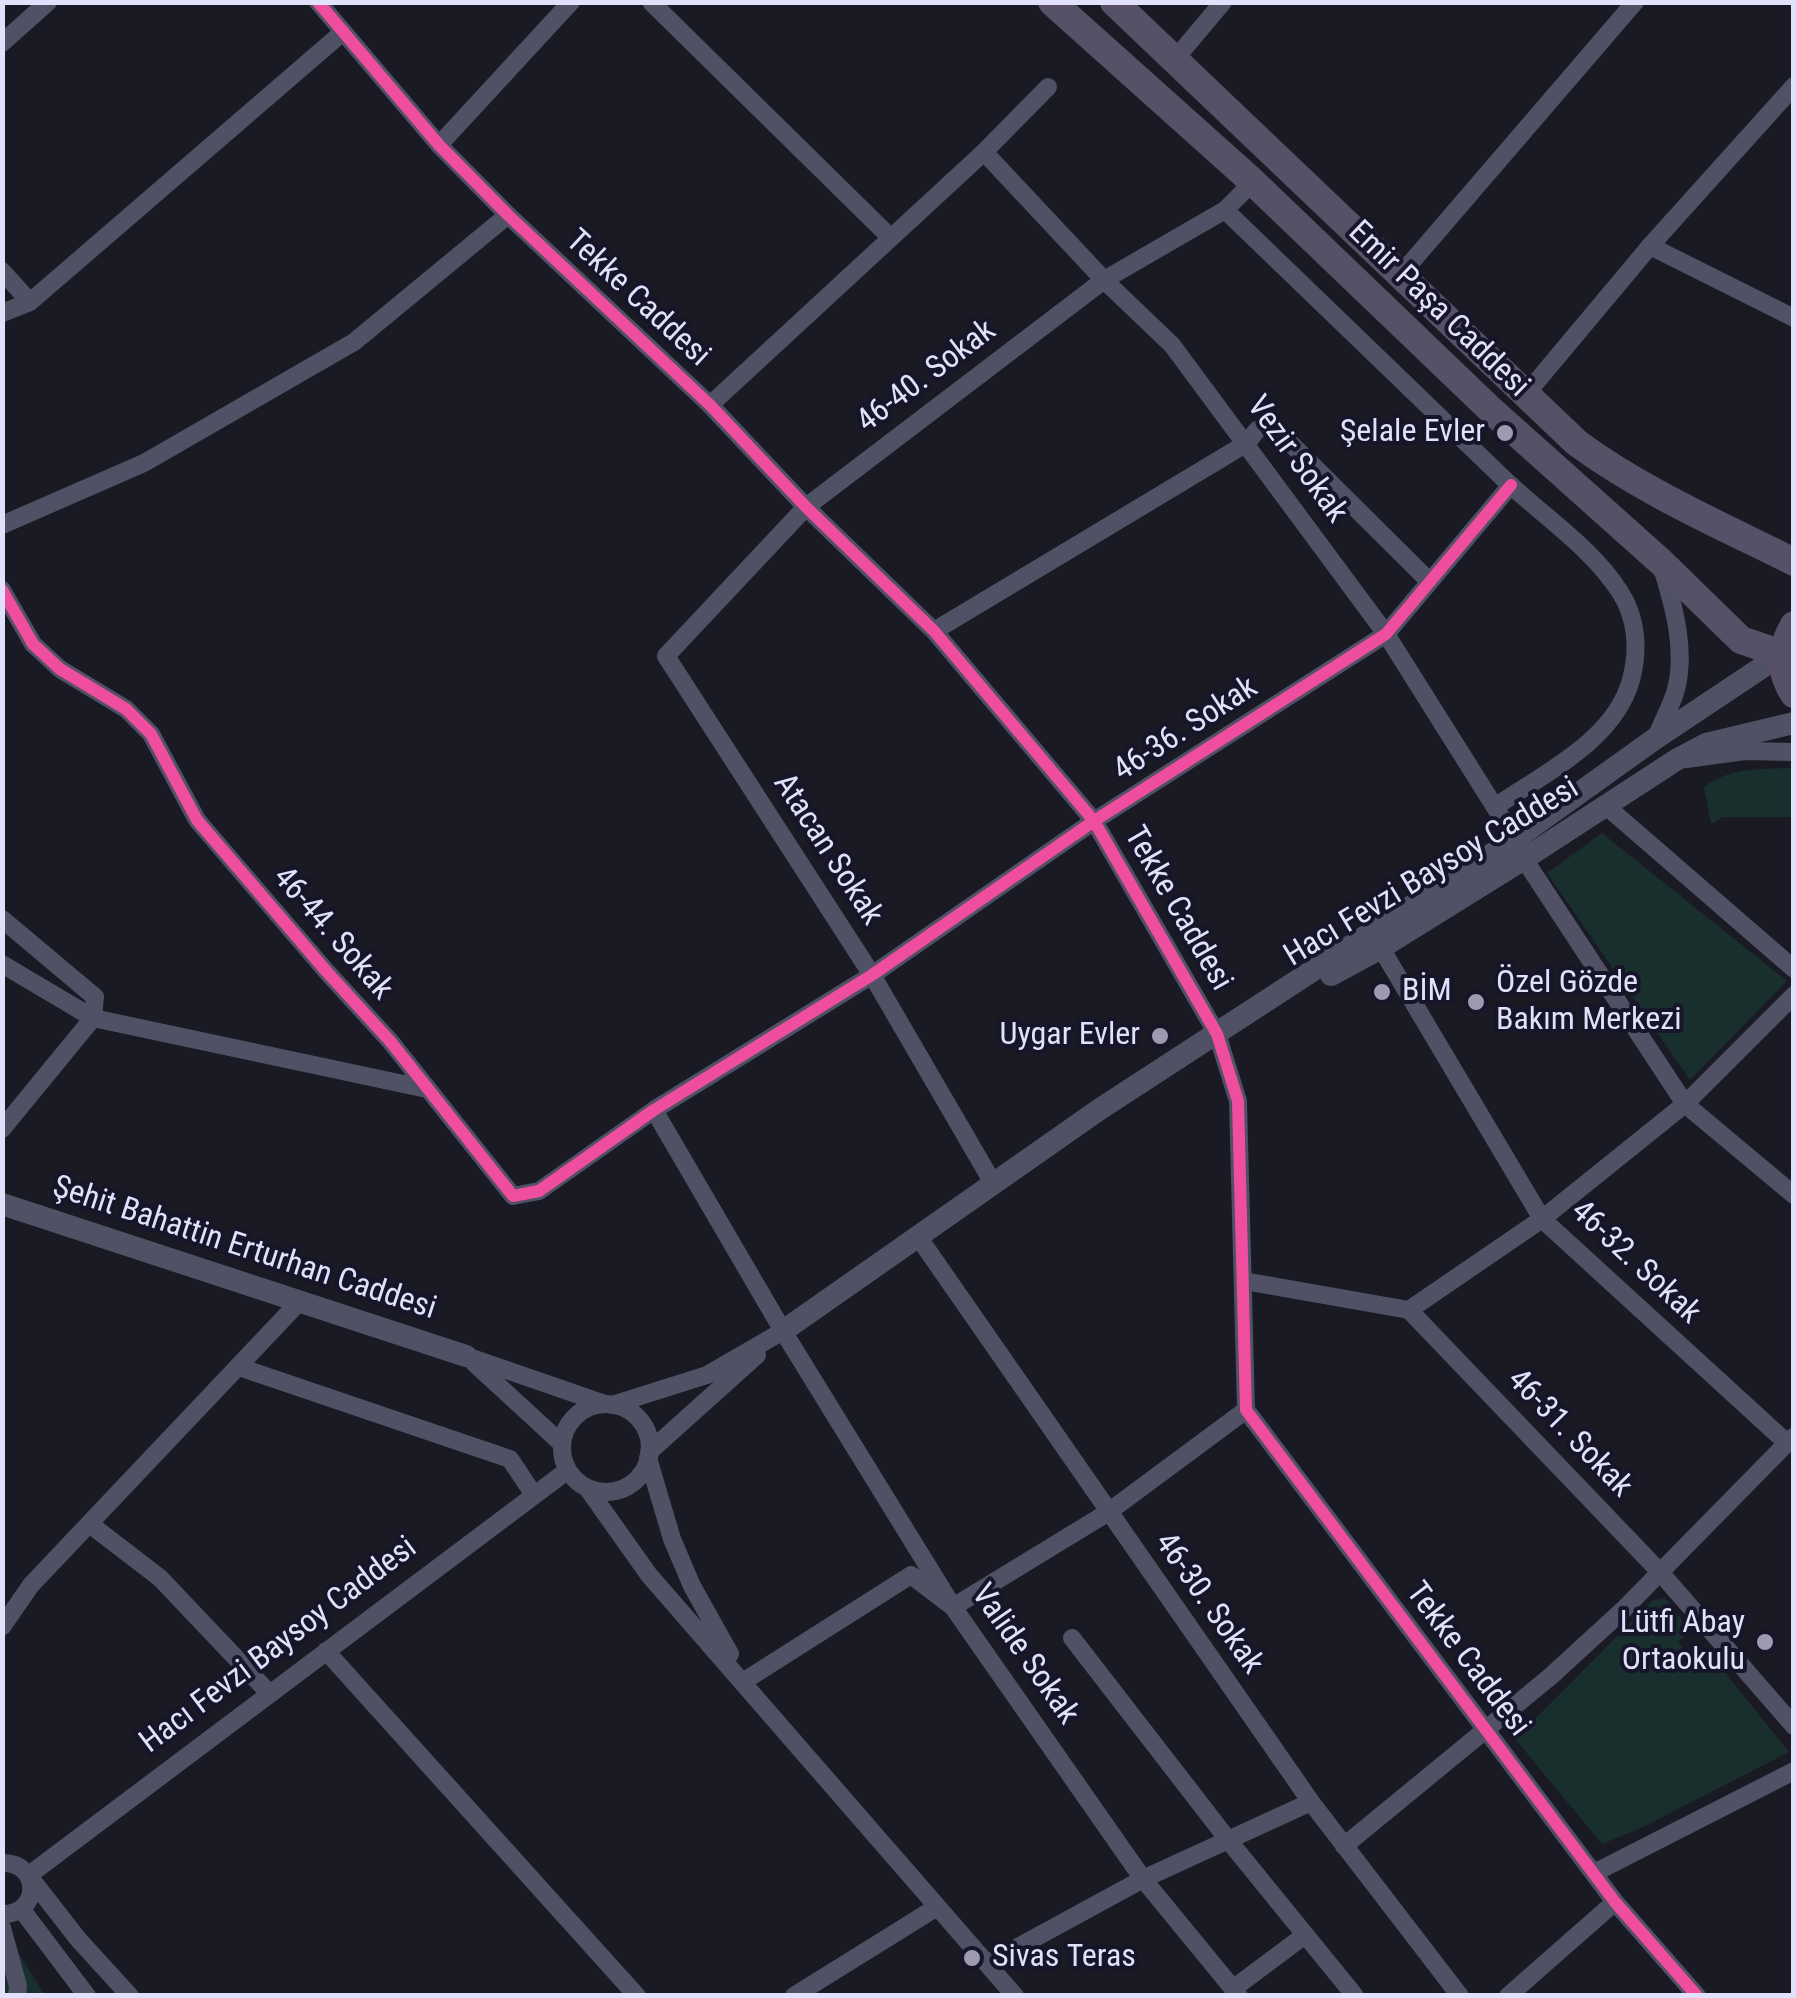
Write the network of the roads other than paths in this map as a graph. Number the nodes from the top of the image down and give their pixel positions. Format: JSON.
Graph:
{"nodes":[{"id":1,"x":48,"y":2,"type":"edge"},
{"id":2,"x":318,"y":2,"type":"edge"},
{"id":3,"x":571,"y":2,"type":"edge"},
{"id":4,"x":651,"y":2,"type":"edge"},
{"id":5,"x":1052,"y":2,"type":"edge"},
{"id":6,"x":1114,"y":2,"type":"edge"},
{"id":7,"x":1223,"y":2,"type":"edge"},
{"id":8,"x":1636,"y":2,"type":"edge"},
{"id":9,"x":343,"y":32,"type":"junction"},
{"id":10,"x":2,"y":43,"type":"edge"},
{"id":11,"x":1176,"y":58,"type":"junction"},
{"id":12,"x":1048,"y":87,"type":"dead end"},
{"id":13,"x":1792,"y":91,"type":"edge"},
{"id":14,"x":440,"y":144,"type":"junction"},
{"id":15,"x":984,"y":152,"type":"junction"},
{"id":16,"x":1253,"y":182,"type":"junction"},
{"id":17,"x":1225,"y":210,"type":"junction"},
{"id":18,"x":508,"y":215,"type":"junction"},
{"id":19,"x":891,"y":238,"type":"junction"},
{"id":20,"x":1650,"y":246,"type":"junction"},
{"id":21,"x":2,"y":272,"type":"edge"},
{"id":22,"x":1402,"y":272,"type":"junction"},
{"id":23,"x":1104,"y":280,"type":"junction"},
{"id":24,"x":30,"y":302,"type":"junction"},
{"id":25,"x":2,"y":313,"type":"edge"},
{"id":26,"x":1794,"y":318,"type":"edge"},
{"id":27,"x":1526,"y":393,"type":"junction"},
{"id":28,"x":710,"y":405,"type":"junction"},
{"id":29,"x":1247,"y":443,"type":"junction"},
{"id":30,"x":1511,"y":485,"type":"junction"},
{"id":31,"x":806,"y":507,"type":"junction"},
{"id":32,"x":2,"y":526,"type":"edge"},
{"id":33,"x":1661,"y":562,"type":"junction"},
{"id":34,"x":1794,"y":562,"type":"edge"},
{"id":35,"x":1430,"y":582,"type":"junction"},
{"id":36,"x":2,"y":590,"type":"edge"},
{"id":37,"x":1794,"y":624,"type":"edge"},
{"id":38,"x":934,"y":630,"type":"junction"},
{"id":39,"x":1386,"y":634,"type":"junction"},
{"id":40,"x":1782,"y":654,"type":"junction"},
{"id":41,"x":666,"y":656,"type":"joint"},
{"id":42,"x":1794,"y":694,"type":"edge"},
{"id":43,"x":1794,"y":723,"type":"edge"},
{"id":44,"x":1656,"y":738,"type":"junction"},
{"id":45,"x":1794,"y":752,"type":"edge"},
{"id":46,"x":1676,"y":760,"type":"junction"},
{"id":47,"x":1606,"y":806,"type":"junction"},
{"id":48,"x":1495,"y":807,"type":"junction"},
{"id":49,"x":1094,"y":822,"type":"junction"},
{"id":50,"x":1519,"y":849,"type":"junction"},
{"id":51,"x":2,"y":919,"type":"edge"},
{"id":52,"x":1380,"y":948,"type":"junction"},
{"id":53,"x":2,"y":964,"type":"edge"},
{"id":54,"x":1794,"y":969,"type":"edge"},
{"id":55,"x":872,"y":975,"type":"junction"},
{"id":56,"x":1794,"y":995,"type":"edge"},
{"id":57,"x":92,"y":1018,"type":"junction"},
{"id":58,"x":1217,"y":1034,"type":"junction"},
{"id":59,"x":428,"y":1089,"type":"junction"},
{"id":60,"x":1686,"y":1104,"type":"junction"},
{"id":61,"x":654,"y":1110,"type":"junction"},
{"id":62,"x":2,"y":1129,"type":"edge"},
{"id":63,"x":992,"y":1183,"type":"junction"},
{"id":64,"x":1794,"y":1195,"type":"edge"},
{"id":65,"x":2,"y":1204,"type":"edge"},
{"id":66,"x":1542,"y":1218,"type":"junction"},
{"id":67,"x":918,"y":1238,"type":"junction"},
{"id":68,"x":1244,"y":1281,"type":"junction"},
{"id":69,"x":302,"y":1300,"type":"junction"},
{"id":70,"x":1409,"y":1310,"type":"junction"},
{"id":71,"x":783,"y":1331,"type":"junction"},
{"id":72,"x":466,"y":1356,"type":"junction"},
{"id":73,"x":239,"y":1367,"type":"junction"},
{"id":74,"x":609,"y":1405,"type":"junction"},
{"id":75,"x":1246,"y":1410,"type":"junction"},
{"id":76,"x":1790,"y":1440,"type":"edge"},
{"id":77,"x":562,"y":1444,"type":"junction"},
{"id":78,"x":649,"y":1455,"type":"junction"},
{"id":79,"x":568,"y":1470,"type":"junction"},
{"id":80,"x":588,"y":1489,"type":"junction"},
{"id":81,"x":534,"y":1495,"type":"junction"},
{"id":82,"x":1108,"y":1512,"type":"junction"},
{"id":83,"x":91,"y":1525,"type":"junction"},
{"id":84,"x":1659,"y":1570,"type":"junction"},
{"id":85,"x":953,"y":1607,"type":"junction"},
{"id":86,"x":2,"y":1627,"type":"edge"},
{"id":87,"x":1072,"y":1638,"type":"dead end"},
{"id":88,"x":326,"y":1651,"type":"junction"},
{"id":89,"x":744,"y":1681,"type":"junction"},
{"id":90,"x":270,"y":1694,"type":"junction"},
{"id":91,"x":1794,"y":1726,"type":"edge"},
{"id":92,"x":1487,"y":1731,"type":"junction"},
{"id":93,"x":1790,"y":1779,"type":"edge"},
{"id":94,"x":1310,"y":1802,"type":"junction"},
{"id":95,"x":1230,"y":1842,"type":"junction"},
{"id":96,"x":1344,"y":1846,"type":"junction"},
{"id":97,"x":2,"y":1863,"type":"edge"},
{"id":98,"x":1594,"y":1874,"type":"junction"},
{"id":99,"x":30,"y":1878,"type":"junction"},
{"id":100,"x":1143,"y":1878,"type":"junction"},
{"id":101,"x":1614,"y":1902,"type":"junction"},
{"id":102,"x":936,"y":1907,"type":"junction"},
{"id":103,"x":12,"y":1912,"type":"edge"},
{"id":104,"x":2,"y":1928,"type":"edge"},
{"id":105,"x":1305,"y":1934,"type":"junction"},
{"id":106,"x":988,"y":1964,"type":"junction"},
{"id":107,"x":1237,"y":1992,"type":"edge"},
{"id":108,"x":17,"y":1996,"type":"edge"},
{"id":109,"x":86,"y":1996,"type":"edge"},
{"id":110,"x":130,"y":1996,"type":"edge"},
{"id":111,"x":637,"y":1996,"type":"edge"},
{"id":112,"x":794,"y":1996,"type":"edge"},
{"id":113,"x":1015,"y":1996,"type":"edge"},
{"id":114,"x":1355,"y":1996,"type":"edge"},
{"id":115,"x":1460,"y":1996,"type":"edge"},
{"id":116,"x":1508,"y":1996,"type":"edge"},
{"id":117,"x":1696,"y":1996,"type":"edge"}],
"edges":[{"from":1,"to":10,"type":"street"},
{"from":2,"to":9,"type":"street","name":"Tekke Caddesi"},
{"from":3,"to":14,"type":"street"},
{"from":4,"to":19,"type":"street"},
{"from":5,"to":16,"type":"main road","name":"Emir Paşa Caddesi"},
{"from":6,"to":11,"type":"main road","name":"Emir Paşa Caddesi"},
{"from":7,"to":11,"type":"street"},
{"from":8,"to":22,"type":"street"},
{"from":9,"to":14,"type":"street","name":"Tekke Caddesi"},
{"from":9,"to":24,"type":"street"},
{"from":11,"to":22,"type":"main road","name":"Emir Paşa Caddesi"},
{"from":12,"to":15,"type":"street"},
{"from":13,"to":20,"type":"street"},
{"from":14,"to":18,"type":"street","name":"Tekke Caddesi"},
{"from":15,"to":19,"type":"street"},
{"from":15,"to":23,"type":"street","name":"Vezir Sokak"},
{"from":16,"to":17,"type":"street","name":"46-40. Sokak"},
{"from":16,"to":33,"type":"main road","name":"Emir Paşa Caddesi"},
{"from":17,"to":23,"type":"street","name":"46-40. Sokak"},
{"from":17,"to":30,"type":"street"},
{"from":18,"to":28,"type":"street","name":"Tekke Caddesi"},
{"from":18,"to":32,"type":"street"},
{"from":19,"to":28,"type":"street"},
{"from":20,"to":26,"type":"street"},
{"from":20,"to":27,"type":"street"},
{"from":21,"to":24,"type":"street"},
{"from":22,"to":27,"type":"main road","name":"Emir Paşa Caddesi"},
{"from":23,"to":29,"type":"street","name":"Vezir Sokak"},
{"from":23,"to":31,"type":"street","name":"46-40. Sokak"},
{"from":24,"to":25,"type":"street"},
{"from":27,"to":34,"type":"main road","name":"Emir Paşa Caddesi"},
{"from":28,"to":31,"type":"street","name":"Tekke Caddesi"},
{"from":29,"to":35,"type":"street"},
{"from":29,"to":38,"type":"street"},
{"from":29,"to":39,"type":"street","name":"Vezir Sokak"},
{"from":30,"to":35,"type":"street","name":"46-36. Sokak"},
{"from":30,"to":48,"type":"street"},
{"from":31,"to":38,"type":"street","name":"Tekke Caddesi"},
{"from":31,"to":41,"type":"street","name":"46-40. Sokak"},
{"from":33,"to":40,"type":"main road","name":"Emir Paşa Caddesi"},
{"from":33,"to":44,"type":"street"},
{"from":35,"to":39,"type":"street","name":"46-36. Sokak"},
{"from":36,"to":59,"type":"street","name":"46-44. Sokak"},
{"from":37,"to":40,"type":"main road"},
{"from":38,"to":49,"type":"street","name":"Tekke Caddesi"},
{"from":39,"to":48,"type":"street","name":"Vezir Sokak"},
{"from":39,"to":49,"type":"street","name":"46-36. Sokak"},
{"from":40,"to":42,"type":"main road"},
{"from":40,"to":44,"type":"street","name":"Hacı Fevzi Baysoy Caddesi"},
{"from":41,"to":55,"type":"street","name":"Atacan Sokak"},
{"from":43,"to":46,"type":"street","name":"Hacı Fevzi Baysoy Caddesi"},
{"from":44,"to":50,"type":"street","name":"Hacı Fevzi Baysoy Caddesi"},
{"from":45,"to":46,"type":"street","name":"Hacı Fevzi Baysoy Caddesi"},
{"from":46,"to":47,"type":"street","name":"Hacı Fevzi Baysoy Caddesi"},
{"from":47,"to":50,"type":"street","name":"Hacı Fevzi Baysoy Caddesi"},
{"from":47,"to":54,"type":"street"},
{"from":48,"to":50,"type":"street","name":"Vezir Sokak"},
{"from":49,"to":55,"type":"street","name":"46-36. Sokak"},
{"from":49,"to":58,"type":"street","name":"Tekke Caddesi"},
{"from":50,"to":52,"type":"street","name":"Hacı Fevzi Baysoy Caddesi"},
{"from":50,"to":58,"type":"street","name":"Hacı Fevzi Baysoy Caddesi"},
{"from":50,"to":60,"type":"street","name":"Vezir Sokak"},
{"from":51,"to":57,"type":"street"},
{"from":52,"to":58,"type":"street","name":"Hacı Fevzi Baysoy Caddesi"},
{"from":52,"to":66,"type":"street","name":"46-32. Sokak"},
{"from":53,"to":57,"type":"street"},
{"from":55,"to":61,"type":"street","name":"46-36. Sokak"},
{"from":55,"to":63,"type":"street","name":"Atacan Sokak"},
{"from":56,"to":60,"type":"street"},
{"from":57,"to":59,"type":"street"},
{"from":57,"to":62,"type":"street"},
{"from":58,"to":63,"type":"street","name":"Hacı Fevzi Baysoy Caddesi"},
{"from":58,"to":68,"type":"street","name":"Tekke Caddesi"},
{"from":59,"to":61,"type":"street","name":"46-44. Sokak"},
{"from":60,"to":64,"type":"street","name":"Vezir Sokak"},
{"from":60,"to":66,"type":"street"},
{"from":61,"to":71,"type":"street","name":"Valide Sokak"},
{"from":63,"to":67,"type":"street","name":"Hacı Fevzi Baysoy Caddesi"},
{"from":65,"to":69,"type":"street","name":"Şehit Bahattin Erturhan Caddesi"},
{"from":66,"to":70,"type":"street"},
{"from":66,"to":76,"type":"street","name":"46-32. Sokak"},
{"from":67,"to":71,"type":"street","name":"Hacı Fevzi Baysoy Caddesi"},
{"from":67,"to":82,"type":"street","name":"46-30. Sokak"},
{"from":68,"to":70,"type":"street"},
{"from":68,"to":75,"type":"street","name":"Tekke Caddesi"},
{"from":69,"to":72,"type":"street","name":"Şehit Bahattin Erturhan Caddesi"},
{"from":69,"to":73,"type":"street"},
{"from":70,"to":84,"type":"street","name":"46-31. Sokak"},
{"from":71,"to":74,"type":"street","name":"Hacı Fevzi Baysoy Caddesi"},
{"from":71,"to":78,"type":"street","name":"Hacı Fevzi Baysoy Caddesi"},
{"from":71,"to":85,"type":"street","name":"Valide Sokak"},
{"from":72,"to":74,"type":"street","name":"Şehit Bahattin Erturhan Caddesi"},
{"from":72,"to":77,"type":"street","name":"Şehit Bahattin Erturhan Caddesi"},
{"from":73,"to":81,"type":"street"},
{"from":73,"to":83,"type":"street"},
{"from":74,"to":77,"type":"street"},
{"from":74,"to":78,"type":"street"},
{"from":75,"to":82,"type":"street"},
{"from":75,"to":92,"type":"street","name":"Tekke Caddesi"},
{"from":76,"to":84,"type":"street"},
{"from":77,"to":79,"type":"street"},
{"from":78,"to":80,"type":"street"},
{"from":78,"to":89,"type":"street"},
{"from":79,"to":80,"type":"street"},
{"from":79,"to":81,"type":"street","name":"Hacı Fevzi Baysoy Caddesi"},
{"from":80,"to":89,"type":"street"},
{"from":81,"to":88,"type":"street","name":"Hacı Fevzi Baysoy Caddesi"},
{"from":82,"to":85,"type":"street"},
{"from":82,"to":94,"type":"street","name":"46-30. Sokak"},
{"from":83,"to":86,"type":"street"},
{"from":83,"to":90,"type":"street"},
{"from":84,"to":91,"type":"street","name":"46-31. Sokak"},
{"from":84,"to":92,"type":"street"},
{"from":85,"to":89,"type":"street"},
{"from":85,"to":100,"type":"street","name":"Valide Sokak"},
{"from":87,"to":95,"type":"street"},
{"from":88,"to":90,"type":"street","name":"Hacı Fevzi Baysoy Caddesi"},
{"from":88,"to":111,"type":"street"},
{"from":89,"to":102,"type":"street"},
{"from":90,"to":99,"type":"street","name":"Hacı Fevzi Baysoy Caddesi"},
{"from":92,"to":96,"type":"street"},
{"from":92,"to":98,"type":"street","name":"Tekke Caddesi"},
{"from":93,"to":98,"type":"street"},
{"from":94,"to":95,"type":"street"},
{"from":94,"to":96,"type":"street","name":"46-30. Sokak"},
{"from":95,"to":100,"type":"street"},
{"from":95,"to":105,"type":"street"},
{"from":96,"to":115,"type":"street","name":"46-30. Sokak"},
{"from":97,"to":99,"type":"street"},
{"from":98,"to":101,"type":"street","name":"Tekke Caddesi"},
{"from":99,"to":103,"type":"street"},
{"from":99,"to":110,"type":"street"},
{"from":100,"to":106,"type":"street"},
{"from":100,"to":107,"type":"street","name":"Valide Sokak"},
{"from":101,"to":116,"type":"street"},
{"from":101,"to":117,"type":"street","name":"Tekke Caddesi"},
{"from":102,"to":106,"type":"street"},
{"from":102,"to":112,"type":"street"},
{"from":103,"to":109,"type":"street"},
{"from":104,"to":108,"type":"street"},
{"from":105,"to":107,"type":"street"},
{"from":105,"to":114,"type":"street"},
{"from":106,"to":113,"type":"street"}]}
